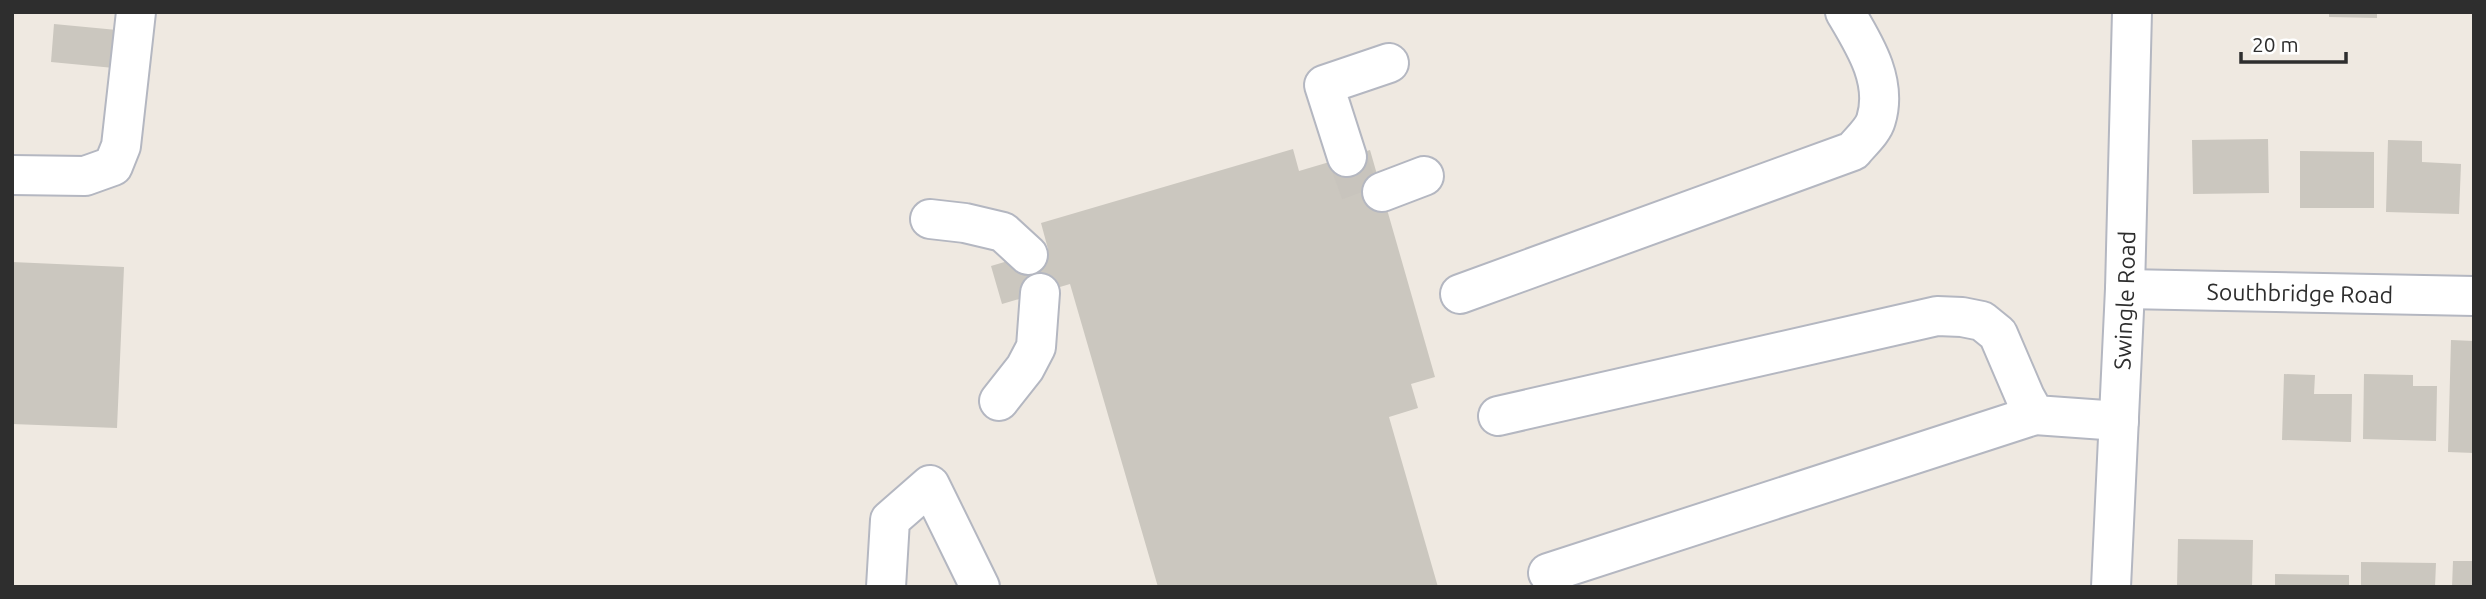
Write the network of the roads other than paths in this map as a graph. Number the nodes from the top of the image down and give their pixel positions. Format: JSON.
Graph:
{"nodes":[{"id":1,"x":136,"y":12,"type":"edge"},
{"id":2,"x":1844,"y":12,"type":"edge"},
{"id":3,"x":2132,"y":12,"type":"edge"},
{"id":4,"x":1390,"y":63,"type":"dead end"},
{"id":5,"x":1347,"y":157,"type":"tunnel mouth"},
{"id":6,"x":12,"y":175,"type":"edge"},
{"id":7,"x":1424,"y":176,"type":"dead end"},
{"id":8,"x":1382,"y":192,"type":"tunnel mouth"},
{"id":9,"x":930,"y":219,"type":"dead end"},
{"id":10,"x":1028,"y":255,"type":"dead end"},
{"id":11,"x":2125,"y":289,"type":"junction"},
{"id":12,"x":1040,"y":293,"type":"dead end"},
{"id":13,"x":1460,"y":294,"type":"dead end"},
{"id":14,"x":2474,"y":296,"type":"edge"},
{"id":15,"x":999,"y":401,"type":"dead end"},
{"id":16,"x":2035,"y":415,"type":"junction"},
{"id":17,"x":1498,"y":416,"type":"dead end"},
{"id":18,"x":2119,"y":421,"type":"junction"},
{"id":19,"x":1548,"y":573,"type":"dead end"},
{"id":20,"x":886,"y":587,"type":"edge"},
{"id":21,"x":980,"y":587,"type":"edge"},
{"id":22,"x":2111,"y":587,"type":"edge"}],
"edges":[{"from":1,"to":6,"type":"street"},
{"from":2,"to":13,"type":"street"},
{"from":3,"to":11,"type":"street","name":"Swingle Road"},
{"from":4,"to":5,"type":"street"},
{"from":7,"to":8,"type":"street"},
{"from":9,"to":10,"type":"street"},
{"from":11,"to":14,"type":"street","name":"Southbridge Road"},
{"from":11,"to":18,"type":"street","name":"Swingle Road"},
{"from":12,"to":15,"type":"street"},
{"from":16,"to":17,"type":"street"},
{"from":16,"to":18,"type":"street"},
{"from":16,"to":19,"type":"street"},
{"from":18,"to":22,"type":"street","name":"Swingle Road"},
{"from":20,"to":21,"type":"street"}]}
